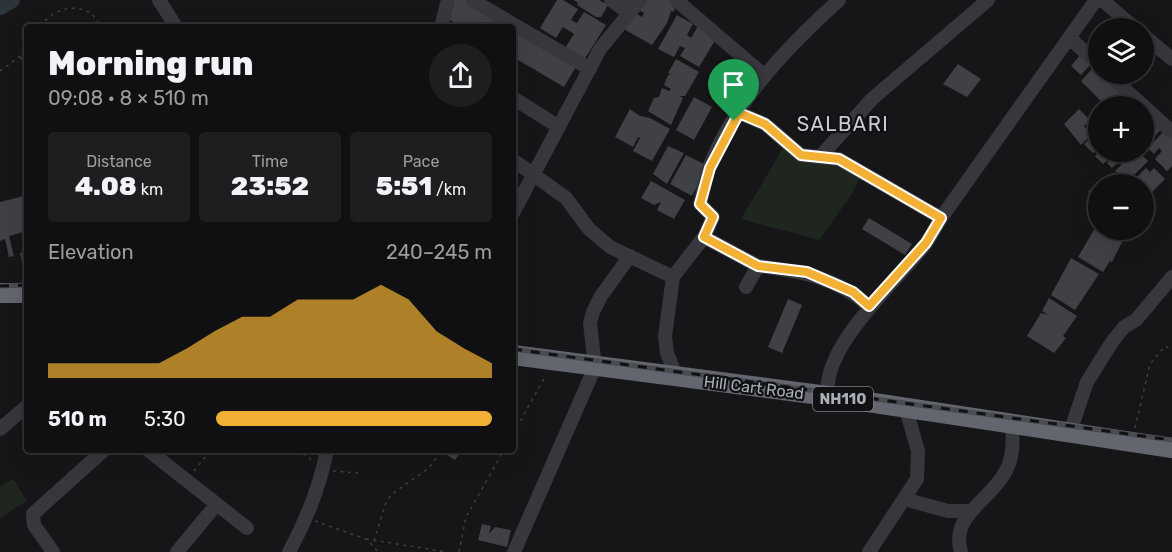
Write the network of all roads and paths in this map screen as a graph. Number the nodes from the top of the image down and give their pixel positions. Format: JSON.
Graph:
{"nodes":[{"id":1,"x":159,"y":0,"type":"edge"},
{"id":2,"x":448,"y":0,"type":"edge"},
{"id":3,"x":472,"y":0,"type":"edge"},
{"id":4,"x":611,"y":0,"type":"edge"},
{"id":5,"x":676,"y":0,"type":"edge"},
{"id":6,"x":839,"y":0,"type":"edge"},
{"id":7,"x":988,"y":0,"type":"edge"},
{"id":8,"x":1096,"y":0,"type":"edge"},
{"id":9,"x":1102,"y":0,"type":"edge"},
{"id":10,"x":635,"y":1,"type":"edge"},
{"id":11,"x":1123,"y":18,"type":"edge"},
{"id":12,"x":42,"y":24,"type":"edge"},
{"id":13,"x":99,"y":24,"type":"edge"},
{"id":14,"x":174,"y":24,"type":"edge"},
{"id":15,"x":442,"y":24,"type":"edge"},
{"id":16,"x":513,"y":24,"type":"edge"},
{"id":17,"x":516,"y":26,"type":"edge"},
{"id":18,"x":1071,"y":39,"type":"junction"},
{"id":19,"x":1154,"y":44,"type":"edge"},
{"id":20,"x":24,"y":54,"type":"edge"},
{"id":21,"x":1088,"y":55,"type":"edge"},
{"id":22,"x":20,"y":58,"type":"junction"},
{"id":23,"x":1172,"y":59,"type":"edge"},
{"id":24,"x":24,"y":60,"type":"edge"},
{"id":25,"x":590,"y":69,"type":"junction"},
{"id":26,"x":0,"y":71,"type":"edge"},
{"id":27,"x":765,"y":76,"type":"junction"},
{"id":28,"x":1119,"y":84,"type":"edge"},
{"id":29,"x":516,"y":100,"type":"edge"},
{"id":30,"x":739,"y":113,"type":"junction"},
{"id":31,"x":559,"y":127,"type":"junction"},
{"id":32,"x":1172,"y":132,"type":"edge"},
{"id":33,"x":820,"y":157,"type":"junction"},
{"id":34,"x":516,"y":162,"type":"edge"},
{"id":35,"x":534,"y":174,"type":"junction"},
{"id":36,"x":516,"y":207,"type":"edge"},
{"id":37,"x":941,"y":218,"type":"junction"},
{"id":38,"x":704,"y":237,"type":"junction"},
{"id":39,"x":630,"y":256,"type":"junction"},
{"id":40,"x":758,"y":266,"type":"junction"},
{"id":41,"x":673,"y":277,"type":"junction"},
{"id":42,"x":1172,"y":277,"type":"edge"},
{"id":43,"x":746,"y":287,"type":"dead end"},
{"id":44,"x":0,"y":293,"type":"edge"},
{"id":45,"x":24,"y":293,"type":"edge"},
{"id":46,"x":869,"y":306,"type":"junction"},
{"id":47,"x":1172,"y":350,"type":"edge"},
{"id":48,"x":516,"y":355,"type":"edge"},
{"id":49,"x":554,"y":361,"type":"junction"},
{"id":50,"x":595,"y":367,"type":"junction"},
{"id":51,"x":677,"y":378,"type":"junction"},
{"id":52,"x":828,"y":396,"type":"junction"},
{"id":53,"x":24,"y":409,"type":"edge"},
{"id":54,"x":906,"y":409,"type":"junction"},
{"id":55,"x":1012,"y":423,"type":"junction"},
{"id":56,"x":0,"y":429,"type":"edge"},
{"id":57,"x":516,"y":429,"type":"edge"},
{"id":58,"x":1070,"y":432,"type":"junction"},
{"id":59,"x":1132,"y":440,"type":"junction"},
{"id":60,"x":1172,"y":448,"type":"edge"},
{"id":61,"x":101,"y":453,"type":"edge"},
{"id":62,"x":152,"y":453,"type":"edge"},
{"id":63,"x":208,"y":453,"type":"edge"},
{"id":64,"x":300,"y":453,"type":"edge"},
{"id":65,"x":326,"y":453,"type":"edge"},
{"id":66,"x":440,"y":453,"type":"edge"},
{"id":67,"x":502,"y":453,"type":"edge"},
{"id":68,"x":324,"y":467,"type":"junction"},
{"id":69,"x":358,"y":473,"type":"dead end"},
{"id":70,"x":185,"y":481,"type":"junction"},
{"id":71,"x":904,"y":498,"type":"junction"},
{"id":72,"x":216,"y":505,"type":"junction"},
{"id":73,"x":970,"y":511,"type":"junction"},
{"id":74,"x":307,"y":517,"type":"junction"},
{"id":75,"x":247,"y":528,"type":"dead end"},
{"id":76,"x":366,"y":539,"type":"junction"},
{"id":77,"x":374,"y":541,"type":"junction"},
{"id":78,"x":53,"y":552,"type":"edge"},
{"id":79,"x":177,"y":552,"type":"edge"},
{"id":80,"x":289,"y":552,"type":"edge"},
{"id":81,"x":378,"y":552,"type":"edge"},
{"id":82,"x":447,"y":552,"type":"edge"},
{"id":83,"x":459,"y":552,"type":"edge"},
{"id":84,"x":514,"y":552,"type":"edge"},
{"id":85,"x":868,"y":552,"type":"edge"},
{"id":86,"x":961,"y":552,"type":"edge"}],
"edges":[{"from":1,"to":14,"type":"street"},
{"from":2,"to":15,"type":"street"},
{"from":3,"to":16,"type":"street"},
{"from":4,"to":10,"type":"street"},
{"from":5,"to":27,"type":"street"},
{"from":6,"to":27,"type":"street"},
{"from":7,"to":33,"type":"street"},
{"from":8,"to":18,"type":"street"},
{"from":9,"to":11,"type":"street"},
{"from":10,"to":25,"type":"street"},
{"from":12,"to":13,"type":"path"},
{"from":17,"to":25,"type":"street"},
{"from":18,"to":21,"type":"street"},
{"from":18,"to":37,"type":"street"},
{"from":19,"to":23,"type":"street"},
{"from":20,"to":22,"type":"path"},
{"from":22,"to":24,"type":"path"},
{"from":22,"to":26,"type":"path"},
{"from":25,"to":31,"type":"street"},
{"from":27,"to":30,"type":"street"},
{"from":28,"to":32,"type":"street"},
{"from":29,"to":31,"type":"street"},
{"from":30,"to":33,"type":"street"},
{"from":30,"to":38,"type":"street"},
{"from":31,"to":35,"type":"street"},
{"from":33,"to":37,"type":"street"},
{"from":34,"to":35,"type":"street"},
{"from":35,"to":36,"type":"street"},
{"from":35,"to":39,"type":"street"},
{"from":37,"to":46,"type":"street"},
{"from":38,"to":40,"type":"street"},
{"from":38,"to":41,"type":"street"},
{"from":39,"to":41,"type":"street"},
{"from":39,"to":50,"type":"street"},
{"from":40,"to":43,"type":"street"},
{"from":40,"to":46,"type":"street"},
{"from":41,"to":51,"type":"street"},
{"from":42,"to":58,"type":"street"},
{"from":44,"to":45,"type":"highway"},
{"from":46,"to":52,"type":"street"},
{"from":47,"to":59,"type":"path"},
{"from":48,"to":49,"type":"highway","name":"Hill Cart Road","number":"NH110"},
{"from":49,"to":50,"type":"highway","name":"Hill Cart Road","number":"NH110"},
{"from":49,"to":57,"type":"path"},
{"from":50,"to":51,"type":"highway","name":"Hill Cart Road","number":"NH110"},
{"from":50,"to":84,"type":"street"},
{"from":51,"to":52,"type":"highway","name":"Hill Cart Road","number":"NH110"},
{"from":52,"to":54,"type":"highway","name":"Hill Cart Road","number":"NH110"},
{"from":53,"to":56,"type":"street"},
{"from":54,"to":55,"type":"highway","name":"Hill Cart Road","number":"NH110"},
{"from":54,"to":71,"type":"street"},
{"from":55,"to":58,"type":"highway","name":"Hill Cart Road","number":"NH110"},
{"from":55,"to":73,"type":"street"},
{"from":58,"to":59,"type":"highway","name":"Hill Cart Road","number":"NH110"},
{"from":59,"to":60,"type":"highway","name":"Hill Cart Road","number":"NH110"},
{"from":61,"to":78,"type":"street"},
{"from":62,"to":70,"type":"street"},
{"from":63,"to":70,"type":"path"},
{"from":64,"to":68,"type":"path"},
{"from":65,"to":68,"type":"street"},
{"from":66,"to":77,"type":"path"},
{"from":67,"to":83,"type":"path"},
{"from":68,"to":69,"type":"path"},
{"from":68,"to":74,"type":"street"},
{"from":70,"to":72,"type":"street"},
{"from":71,"to":73,"type":"street"},
{"from":71,"to":85,"type":"street"},
{"from":72,"to":75,"type":"street"},
{"from":72,"to":79,"type":"street"},
{"from":73,"to":86,"type":"street"},
{"from":74,"to":76,"type":"path"},
{"from":74,"to":80,"type":"street"},
{"from":76,"to":77,"type":"path"},
{"from":76,"to":81,"type":"path"},
{"from":77,"to":82,"type":"path"}]}
